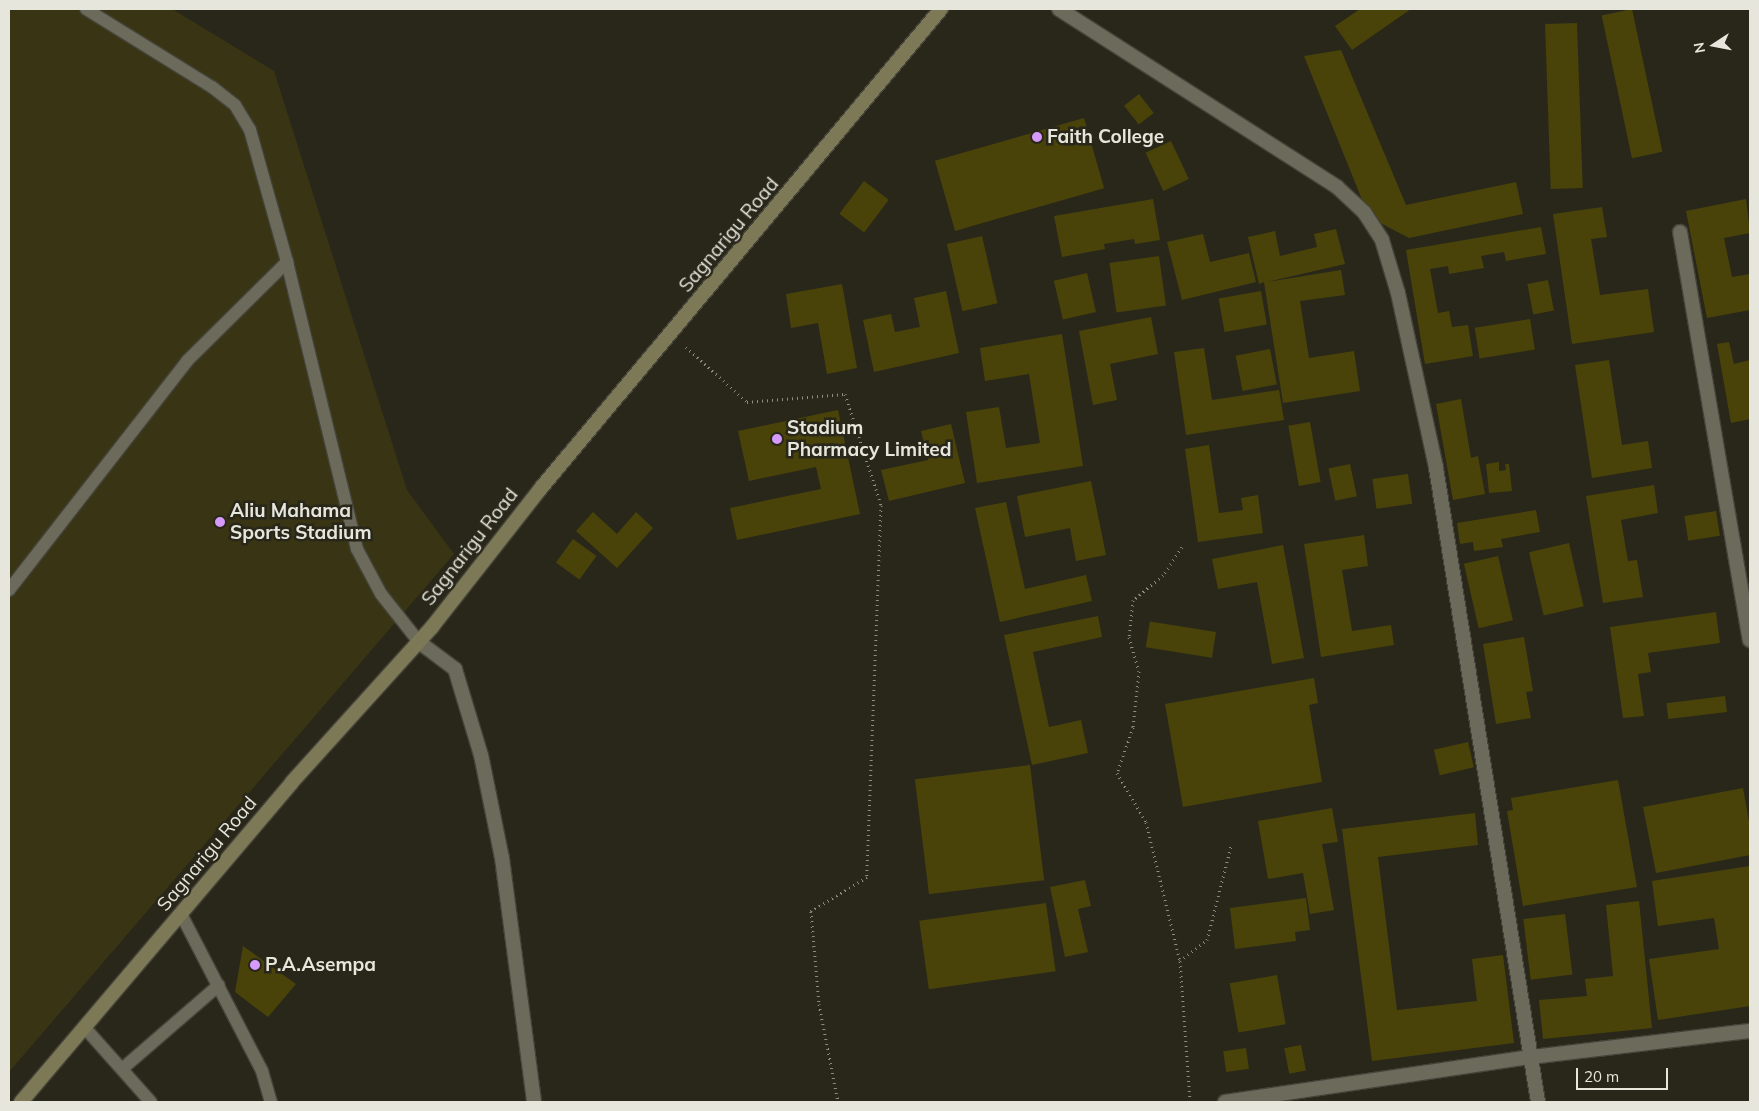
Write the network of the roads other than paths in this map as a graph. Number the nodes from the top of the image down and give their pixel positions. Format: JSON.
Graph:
{"nodes":[{"id":1,"x":86,"y":9,"type":"edge"},
{"id":2,"x":941,"y":9,"type":"edge"},
{"id":3,"x":1059,"y":9,"type":"edge"},
{"id":4,"x":1680,"y":232,"type":"dead end"},
{"id":5,"x":287,"y":262,"type":"junction"},
{"id":6,"x":9,"y":590,"type":"edge"},
{"id":7,"x":1750,"y":640,"type":"edge"},
{"id":8,"x":419,"y":642,"type":"junction"},
{"id":9,"x":181,"y":914,"type":"junction"},
{"id":10,"x":220,"y":985,"type":"junction"},
{"id":11,"x":86,"y":1028,"type":"junction"},
{"id":12,"x":1750,"y":1031,"type":"edge"},
{"id":13,"x":1532,"y":1057,"type":"junction"},
{"id":14,"x":122,"y":1069,"type":"junction"},
{"id":15,"x":21,"y":1102,"type":"edge"},
{"id":16,"x":151,"y":1102,"type":"edge"},
{"id":17,"x":270,"y":1102,"type":"edge"},
{"id":18,"x":534,"y":1102,"type":"edge"},
{"id":19,"x":1226,"y":1102,"type":"edge"},
{"id":20,"x":1538,"y":1102,"type":"edge"}],
"edges":[{"from":1,"to":5,"type":"lane"},
{"from":2,"to":8,"type":"main road","name":"Sagnarigu Road"},
{"from":3,"to":13,"type":"street"},
{"from":4,"to":7,"type":"street"},
{"from":5,"to":6,"type":"lane"},
{"from":5,"to":8,"type":"lane"},
{"from":8,"to":9,"type":"main road","name":"Sagnarigu Road"},
{"from":8,"to":18,"type":"street"},
{"from":9,"to":10,"type":"lane"},
{"from":9,"to":11,"type":"main road","name":"Sagnarigu Road"},
{"from":10,"to":14,"type":"lane"},
{"from":10,"to":17,"type":"lane"},
{"from":11,"to":14,"type":"lane"},
{"from":11,"to":15,"type":"main road","name":"Sagnarigu Road"},
{"from":12,"to":13,"type":"street"},
{"from":13,"to":19,"type":"street"},
{"from":13,"to":20,"type":"street"},
{"from":14,"to":16,"type":"lane"}]}
